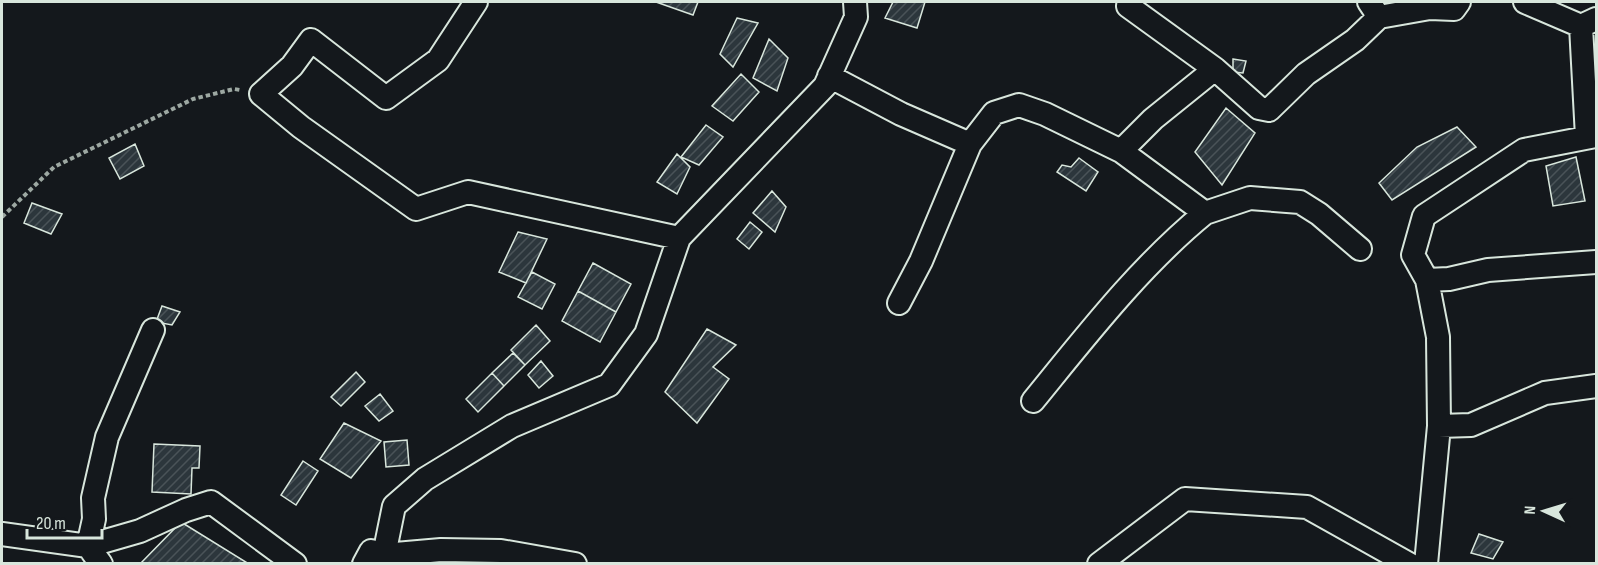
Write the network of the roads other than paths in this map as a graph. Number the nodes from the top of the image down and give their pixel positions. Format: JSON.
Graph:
{"nodes":[{"id":1,"x":476,"y":2,"type":"edge"},
{"id":2,"x":855,"y":2,"type":"edge"},
{"id":3,"x":1459,"y":2,"type":"edge"},
{"id":4,"x":1525,"y":2,"type":"edge"},
{"id":5,"x":1128,"y":6,"type":"dead end"},
{"id":6,"x":1374,"y":9,"type":"edge"},
{"id":7,"x":1588,"y":22,"type":"edge"},
{"id":8,"x":1215,"y":69,"type":"junction"},
{"id":9,"x":829,"y":76,"type":"junction"},
{"id":10,"x":1592,"y":137,"type":"edge"},
{"id":11,"x":970,"y":144,"type":"junction"},
{"id":12,"x":1121,"y":152,"type":"junction"},
{"id":13,"x":1205,"y":213,"type":"junction"},
{"id":14,"x":679,"y":238,"type":"junction"},
{"id":15,"x":1360,"y":249,"type":"dead end"},
{"id":16,"x":1596,"y":262,"type":"edge"},
{"id":17,"x":1427,"y":280,"type":"junction"},
{"id":18,"x":899,"y":303,"type":"dead end"},
{"id":19,"x":153,"y":330,"type":"dead end"},
{"id":20,"x":1596,"y":386,"type":"edge"},
{"id":21,"x":1033,"y":401,"type":"dead end"},
{"id":22,"x":1439,"y":426,"type":"junction"},
{"id":23,"x":2,"y":534,"type":"edge"},
{"id":24,"x":94,"y":555,"type":"edge"},
{"id":25,"x":374,"y":560,"type":"edge"},
{"id":26,"x":295,"y":564,"type":"edge"},
{"id":27,"x":575,"y":564,"type":"edge"},
{"id":28,"x":1099,"y":564,"type":"edge"},
{"id":29,"x":1409,"y":564,"type":"edge"},
{"id":30,"x":1426,"y":564,"type":"edge"}],
"edges":[{"from":1,"to":14,"type":"street"},
{"from":2,"to":9,"type":"street"},
{"from":3,"to":6,"type":"street"},
{"from":4,"to":7,"type":"street"},
{"from":5,"to":8,"type":"street"},
{"from":6,"to":8,"type":"street"},
{"from":7,"to":10,"type":"street"},
{"from":8,"to":12,"type":"street"},
{"from":9,"to":11,"type":"street"},
{"from":9,"to":14,"type":"street"},
{"from":10,"to":17,"type":"street"},
{"from":11,"to":12,"type":"street"},
{"from":11,"to":18,"type":"street"},
{"from":12,"to":13,"type":"street"},
{"from":13,"to":15,"type":"street"},
{"from":13,"to":21,"type":"street"},
{"from":14,"to":25,"type":"street"},
{"from":16,"to":17,"type":"street"},
{"from":17,"to":22,"type":"street"},
{"from":19,"to":24,"type":"street"},
{"from":20,"to":22,"type":"street"},
{"from":22,"to":30,"type":"street"},
{"from":23,"to":24,"type":"street"},
{"from":24,"to":26,"type":"street"},
{"from":25,"to":27,"type":"street"},
{"from":28,"to":29,"type":"street"}]}
